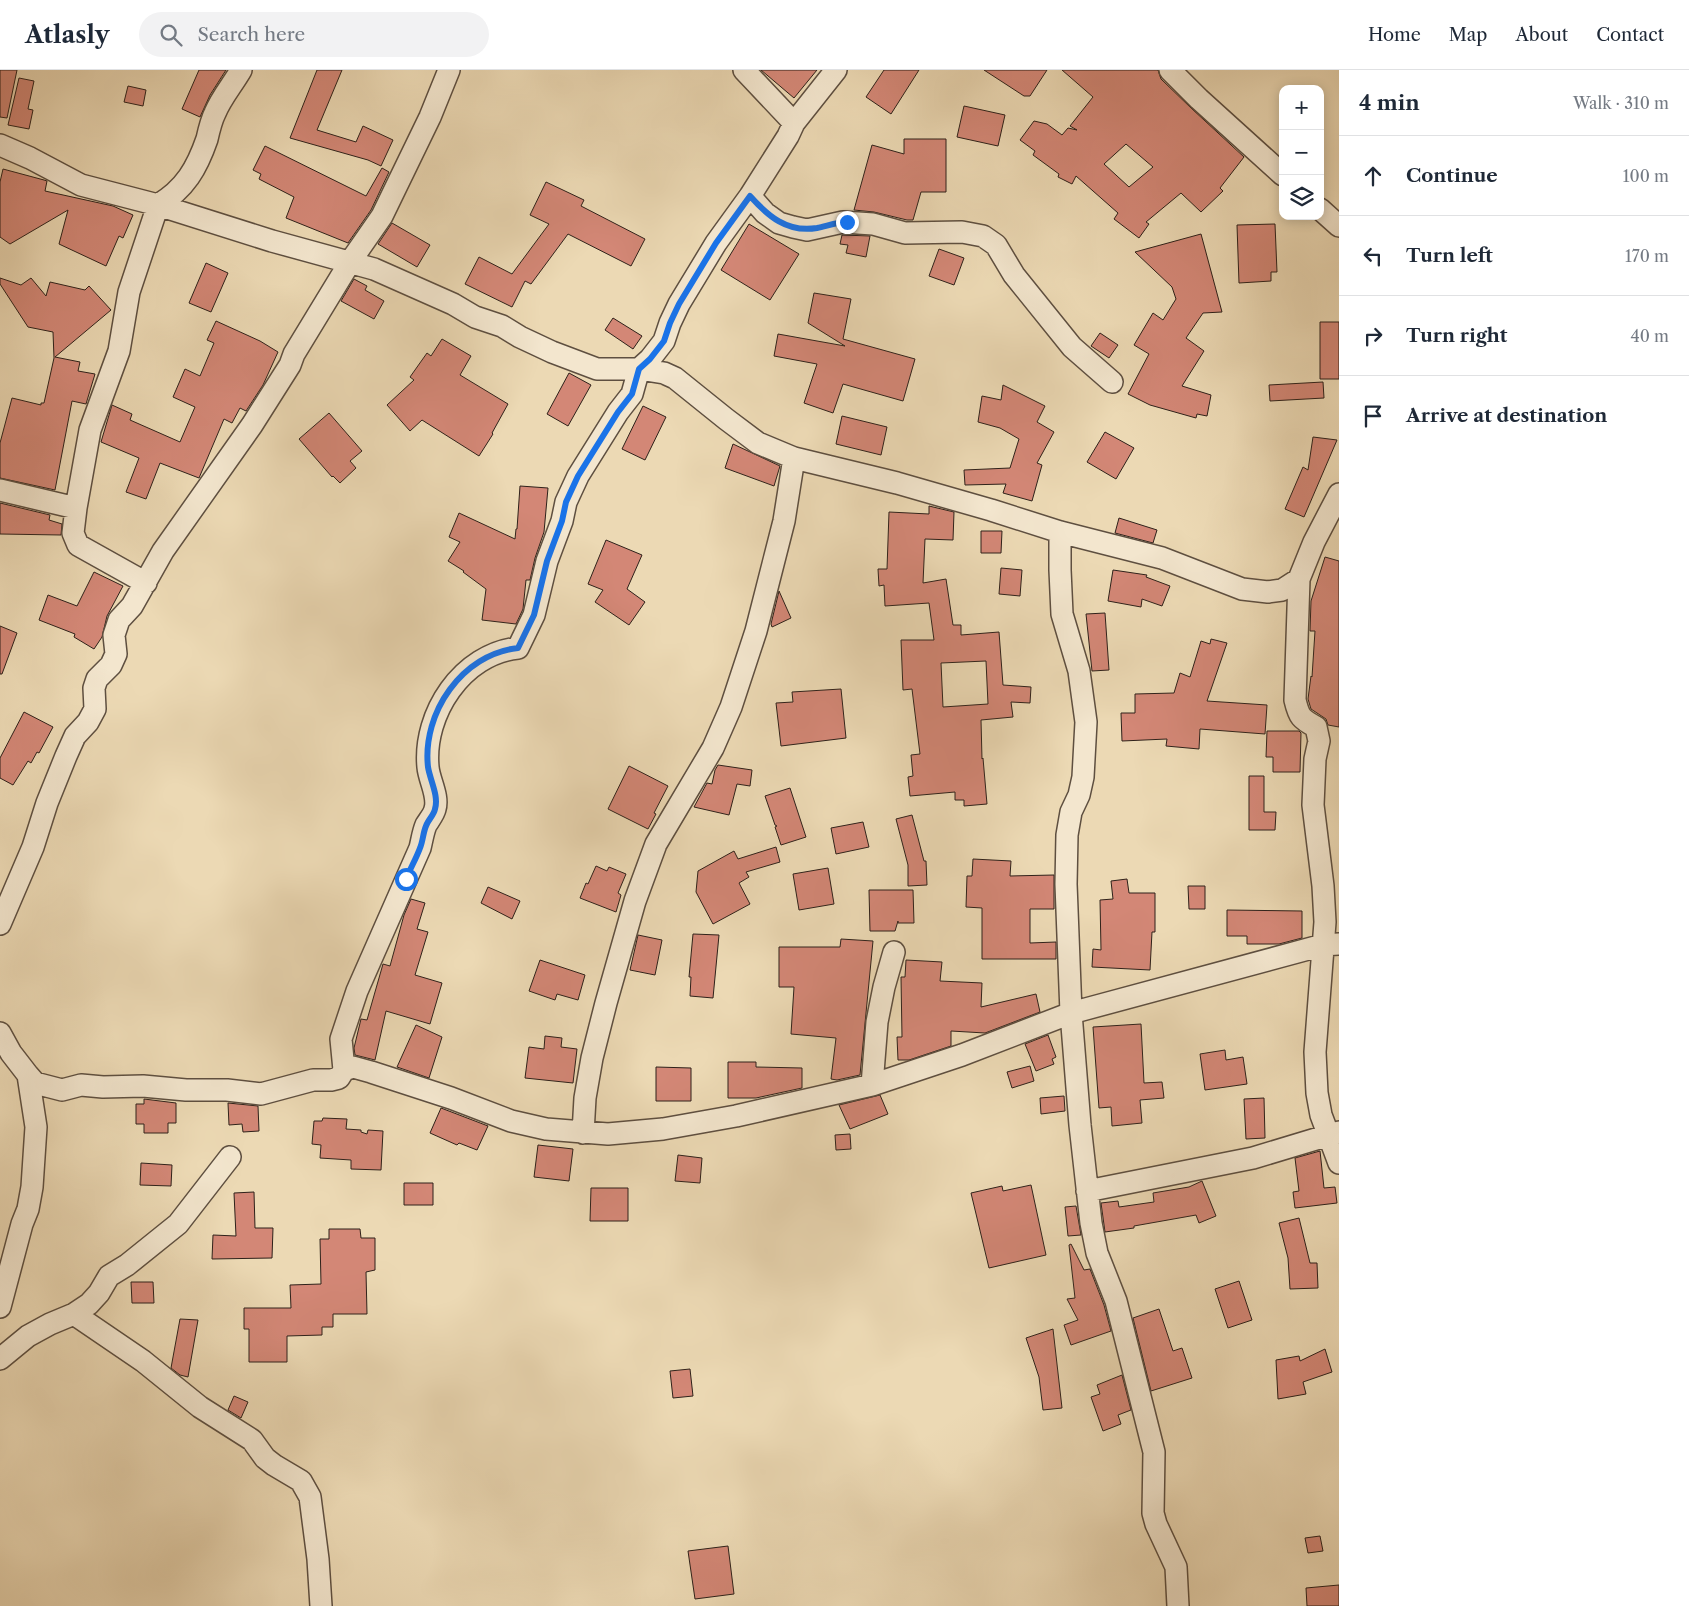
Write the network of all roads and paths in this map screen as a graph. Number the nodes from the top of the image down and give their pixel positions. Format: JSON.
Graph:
{"nodes":[{"id":1,"x":241,"y":70,"type":"edge"},
{"id":2,"x":449,"y":70,"type":"edge"},
{"id":3,"x":744,"y":70,"type":"edge"},
{"id":4,"x":836,"y":70,"type":"edge"},
{"id":5,"x":1170,"y":70,"type":"edge"},
{"id":6,"x":794,"y":123,"type":"junction"},
{"id":7,"x":0,"y":144,"type":"edge"},
{"id":8,"x":1279,"y":171,"type":"edge"},
{"id":9,"x":750,"y":196,"type":"junction"},
{"id":10,"x":158,"y":205,"type":"junction"},
{"id":11,"x":1324,"y":212,"type":"edge"},
{"id":12,"x":1339,"y":226,"type":"edge"},
{"id":13,"x":350,"y":262,"type":"junction"},
{"id":14,"x":639,"y":369,"type":"junction"},
{"id":15,"x":1112,"y":382,"type":"dead end"},
{"id":16,"x":794,"y":458,"type":"junction"},
{"id":17,"x":0,"y":490,"type":"edge"},
{"id":18,"x":1336,"y":507,"type":"edge"},
{"id":19,"x":76,"y":508,"type":"junction"},
{"id":20,"x":1060,"y":532,"type":"junction"},
{"id":21,"x":1299,"y":579,"type":"junction"},
{"id":22,"x":146,"y":583,"type":"junction"},
{"id":23,"x":0,"y":924,"type":"edge"},
{"id":24,"x":1331,"y":945,"type":"edge"},
{"id":25,"x":894,"y":952,"type":"dead end"},
{"id":26,"x":1071,"y":1013,"type":"junction"},
{"id":27,"x":0,"y":1033,"type":"edge"},
{"id":28,"x":344,"y":1070,"type":"junction"},
{"id":29,"x":28,"y":1075,"type":"junction"},
{"id":30,"x":872,"y":1085,"type":"junction"},
{"id":31,"x":583,"y":1133,"type":"junction"},
{"id":32,"x":1334,"y":1133,"type":"edge"},
{"id":33,"x":230,"y":1157,"type":"dead end"},
{"id":34,"x":1339,"y":1163,"type":"edge"},
{"id":35,"x":1087,"y":1191,"type":"junction"},
{"id":36,"x":0,"y":1307,"type":"edge"},
{"id":37,"x":74,"y":1314,"type":"junction"},
{"id":38,"x":0,"y":1359,"type":"edge"},
{"id":39,"x":321,"y":1606,"type":"edge"},
{"id":40,"x":1178,"y":1606,"type":"edge"}],
"edges":[{"from":1,"to":10,"type":"street"},
{"from":2,"to":13,"type":"street"},
{"from":3,"to":6,"type":"street"},
{"from":4,"to":6,"type":"street"},
{"from":5,"to":8,"type":"street"},
{"from":6,"to":9,"type":"street"},
{"from":7,"to":10,"type":"street"},
{"from":9,"to":14,"type":"street"},
{"from":9,"to":15,"type":"street"},
{"from":10,"to":13,"type":"street"},
{"from":10,"to":19,"type":"street"},
{"from":11,"to":12,"type":"street"},
{"from":13,"to":14,"type":"street"},
{"from":13,"to":22,"type":"street"},
{"from":14,"to":16,"type":"street"},
{"from":14,"to":28,"type":"street"},
{"from":16,"to":20,"type":"street"},
{"from":16,"to":31,"type":"street"},
{"from":17,"to":19,"type":"street"},
{"from":18,"to":21,"type":"street"},
{"from":19,"to":22,"type":"street"},
{"from":20,"to":21,"type":"street"},
{"from":20,"to":26,"type":"street"},
{"from":21,"to":24,"type":"street"},
{"from":22,"to":23,"type":"street"},
{"from":24,"to":26,"type":"street"},
{"from":24,"to":32,"type":"street"},
{"from":25,"to":30,"type":"street"},
{"from":26,"to":30,"type":"street"},
{"from":26,"to":35,"type":"street"},
{"from":27,"to":29,"type":"street"},
{"from":28,"to":29,"type":"street"},
{"from":28,"to":31,"type":"street"},
{"from":29,"to":36,"type":"street"},
{"from":30,"to":31,"type":"street"},
{"from":32,"to":34,"type":"street"},
{"from":32,"to":35,"type":"street"},
{"from":33,"to":37,"type":"street"},
{"from":35,"to":40,"type":"street"},
{"from":37,"to":38,"type":"street"},
{"from":37,"to":39,"type":"street"}]}
